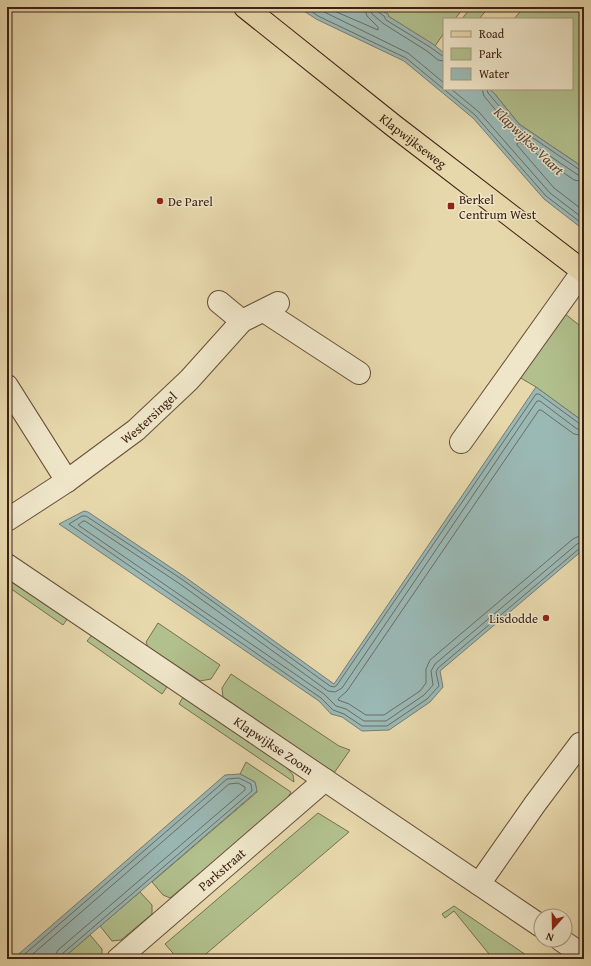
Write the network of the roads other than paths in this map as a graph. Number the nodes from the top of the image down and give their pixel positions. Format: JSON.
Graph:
{"nodes":[{"id":1,"x":245,"y":7,"type":"edge"},
{"id":2,"x":583,"y":272,"type":"edge"},
{"id":3,"x":219,"y":302,"type":"dead end"},
{"id":4,"x":242,"y":321,"type":"junction"},
{"id":5,"x":359,"y":373,"type":"dead end"},
{"id":6,"x":7,"y":386,"type":"edge"},
{"id":7,"x":461,"y":442,"type":"dead end"},
{"id":8,"x":67,"y":481,"type":"junction"},
{"id":9,"x":7,"y":520,"type":"edge"},
{"id":10,"x":7,"y":564,"type":"edge"},
{"id":11,"x":584,"y":747,"type":"edge"},
{"id":12,"x":325,"y":780,"type":"junction"},
{"id":13,"x":478,"y":884,"type":"junction"},
{"id":14,"x":533,"y":921,"type":"edge"},
{"id":15,"x":572,"y":948,"type":"edge"},
{"id":16,"x":584,"y":956,"type":"edge"},
{"id":17,"x":118,"y":959,"type":"edge"}],
"edges":[{"from":1,"to":2,"type":"main road","name":"Klapwijkseweg"},
{"from":2,"to":7,"type":"street"},
{"from":3,"to":4,"type":"street"},
{"from":4,"to":5,"type":"street","name":"Westersingel"},
{"from":4,"to":8,"type":"street","name":"Westersingel"},
{"from":6,"to":8,"type":"street"},
{"from":8,"to":9,"type":"street","name":"Westersingel"},
{"from":10,"to":12,"type":"street","name":"Klapwijkse Zoom"},
{"from":11,"to":13,"type":"street"},
{"from":12,"to":13,"type":"street","name":"Klapwijkse Zoom"},
{"from":12,"to":17,"type":"street","name":"Parkstraat"},
{"from":13,"to":14,"type":"street","name":"Klapwijkse Zoom"},
{"from":15,"to":16,"type":"street"}]}
